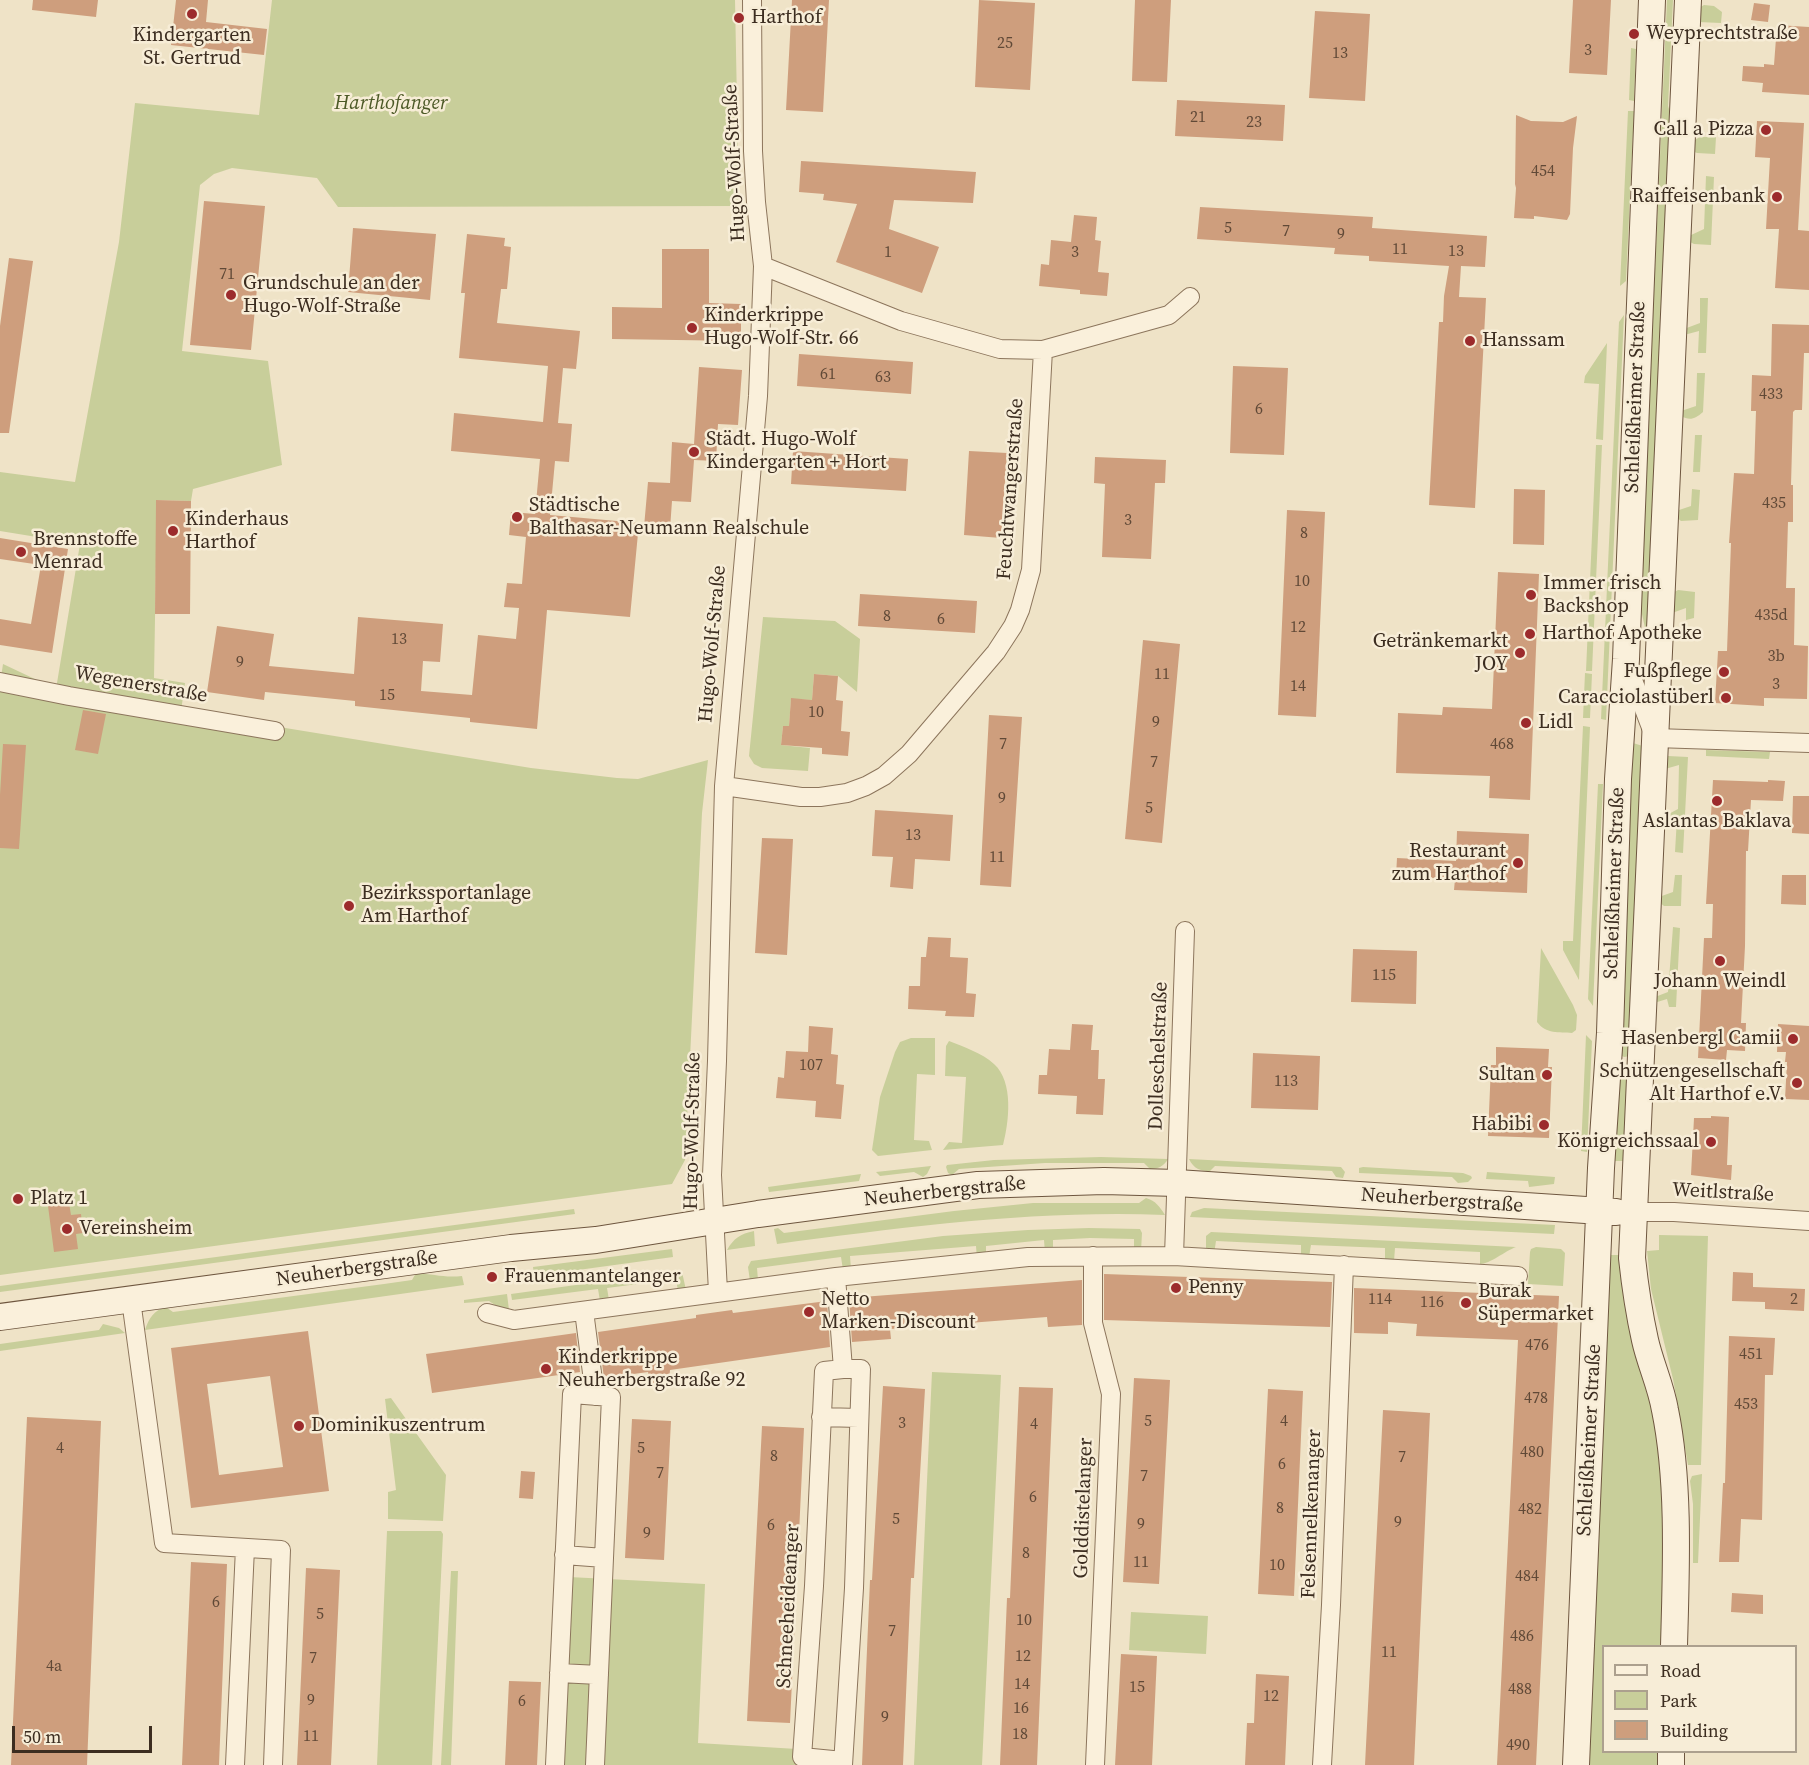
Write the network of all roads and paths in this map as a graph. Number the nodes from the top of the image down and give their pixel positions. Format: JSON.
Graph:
{"nodes":[{"id":1,"x":752,"y":0,"type":"edge"},
{"id":2,"x":1652,"y":0,"type":"edge"},
{"id":3,"x":1688,"y":0,"type":"edge"},
{"id":4,"x":763,"y":266,"type":"junction"},
{"id":5,"x":1190,"y":297,"type":"dead end"},
{"id":6,"x":1043,"y":350,"type":"junction"},
{"id":7,"x":1626,"y":659,"type":"junction"},
{"id":8,"x":0,"y":682,"type":"edge"},
{"id":9,"x":275,"y":731,"type":"dead end"},
{"id":10,"x":1655,"y":738,"type":"junction"},
{"id":11,"x":1809,"y":743,"type":"edge"},
{"id":12,"x":724,"y":786,"type":"junction"},
{"id":13,"x":1185,"y":931,"type":"dead end"},
{"id":14,"x":1609,"y":1050,"type":"junction"},
{"id":15,"x":1642,"y":1051,"type":"junction"},
{"id":16,"x":1177,"y":1183,"type":"junction"},
{"id":17,"x":1599,"y":1211,"type":"junction"},
{"id":18,"x":1635,"y":1212,"type":"junction"},
{"id":19,"x":714,"y":1221,"type":"junction"},
{"id":20,"x":1809,"y":1221,"type":"edge"},
{"id":21,"x":1093,"y":1256,"type":"junction"},
{"id":22,"x":1174,"y":1256,"type":"junction"},
{"id":23,"x":1344,"y":1265,"type":"junction"},
{"id":24,"x":836,"y":1276,"type":"junction"},
{"id":25,"x":1518,"y":1276,"type":"dead end"},
{"id":26,"x":718,"y":1292,"type":"junction"},
{"id":27,"x":131,"y":1300,"type":"junction"},
{"id":28,"x":584,"y":1311,"type":"junction"},
{"id":29,"x":486,"y":1313,"type":"dead end"},
{"id":30,"x":0,"y":1317,"type":"edge"},
{"id":31,"x":843,"y":1369,"type":"junction"},
{"id":32,"x":595,"y":1396,"type":"junction"},
{"id":33,"x":821,"y":1416,"type":"junction"},
{"id":34,"x":859,"y":1418,"type":"junction"},
{"id":35,"x":245,"y":1548,"type":"junction"},
{"id":36,"x":564,"y":1556,"type":"junction"},
{"id":37,"x":604,"y":1558,"type":"junction"},
{"id":38,"x":1674,"y":1645,"type":"edge"},
{"id":39,"x":559,"y":1673,"type":"junction"},
{"id":40,"x":599,"y":1674,"type":"junction"},
{"id":41,"x":843,"y":1763,"type":"edge"},
{"id":42,"x":235,"y":1765,"type":"edge"},
{"id":43,"x":273,"y":1765,"type":"edge"},
{"id":44,"x":555,"y":1765,"type":"edge"},
{"id":45,"x":595,"y":1765,"type":"edge"},
{"id":46,"x":1095,"y":1765,"type":"edge"},
{"id":47,"x":1322,"y":1765,"type":"edge"},
{"id":48,"x":1575,"y":1765,"type":"edge"}],
"edges":[{"from":1,"to":4,"type":"street","name":"Hugo-Wolf-Straße"},
{"from":2,"to":7,"type":"main road","name":"Schleißheimer Straße"},
{"from":3,"to":10,"type":"main road","name":"Schleißheimer Straße"},
{"from":4,"to":6,"type":"street"},
{"from":4,"to":12,"type":"street","name":"Hugo-Wolf-Straße"},
{"from":5,"to":6,"type":"street"},
{"from":6,"to":12,"type":"street","name":"Feuchtwangerstraße"},
{"from":7,"to":10,"type":"street"},
{"from":7,"to":14,"type":"main road","name":"Schleißheimer Straße"},
{"from":8,"to":9,"type":"street","name":"Wegenerstraße"},
{"from":10,"to":11,"type":"street"},
{"from":10,"to":15,"type":"main road","name":"Schleißheimer Straße"},
{"from":12,"to":19,"type":"street","name":"Hugo-Wolf-Straße"},
{"from":13,"to":16,"type":"street","name":"Dolleschelstraße"},
{"from":14,"to":15,"type":"main road"},
{"from":14,"to":17,"type":"main road","name":"Schleißheimer Straße"},
{"from":15,"to":18,"type":"main road","name":"Schleißheimer Straße"},
{"from":16,"to":17,"type":"main road","name":"Neuherbergstraße"},
{"from":16,"to":19,"type":"main road","name":"Neuherbergstraße"},
{"from":16,"to":22,"type":"street"},
{"from":17,"to":18,"type":"main road","name":"Neuherbergstraße"},
{"from":17,"to":48,"type":"main road","name":"Schleißheimer Straße"},
{"from":18,"to":20,"type":"street","name":"Weitlstraße"},
{"from":18,"to":38,"type":"main road","name":"Schleißheimer Straße"},
{"from":19,"to":26,"type":"street"},
{"from":19,"to":27,"type":"main road","name":"Neuherbergstraße"},
{"from":21,"to":22,"type":"street"},
{"from":21,"to":24,"type":"street"},
{"from":21,"to":46,"type":"street","name":"Golddistelanger"},
{"from":22,"to":23,"type":"street"},
{"from":23,"to":25,"type":"street"},
{"from":23,"to":47,"type":"street","name":"Felsennelkenanger"},
{"from":24,"to":26,"type":"street"},
{"from":24,"to":31,"type":"street"},
{"from":26,"to":28,"type":"street"},
{"from":27,"to":30,"type":"main road","name":"Neuherbergstraße"},
{"from":27,"to":35,"type":"street"},
{"from":28,"to":29,"type":"street"},
{"from":28,"to":32,"type":"street"},
{"from":31,"to":33,"type":"street","name":"Schneeheideanger"},
{"from":31,"to":34,"type":"street","name":"Schneeheideanger"},
{"from":32,"to":36,"type":"street"},
{"from":32,"to":37,"type":"street"},
{"from":33,"to":34,"type":"street"},
{"from":33,"to":41,"type":"street","name":"Schneeheideanger"},
{"from":34,"to":41,"type":"street","name":"Schneeheideanger"},
{"from":35,"to":42,"type":"street"},
{"from":35,"to":43,"type":"street"},
{"from":36,"to":37,"type":"street"},
{"from":36,"to":39,"type":"street"},
{"from":37,"to":40,"type":"street"},
{"from":39,"to":40,"type":"street"},
{"from":39,"to":44,"type":"street"},
{"from":40,"to":45,"type":"street"}]}
